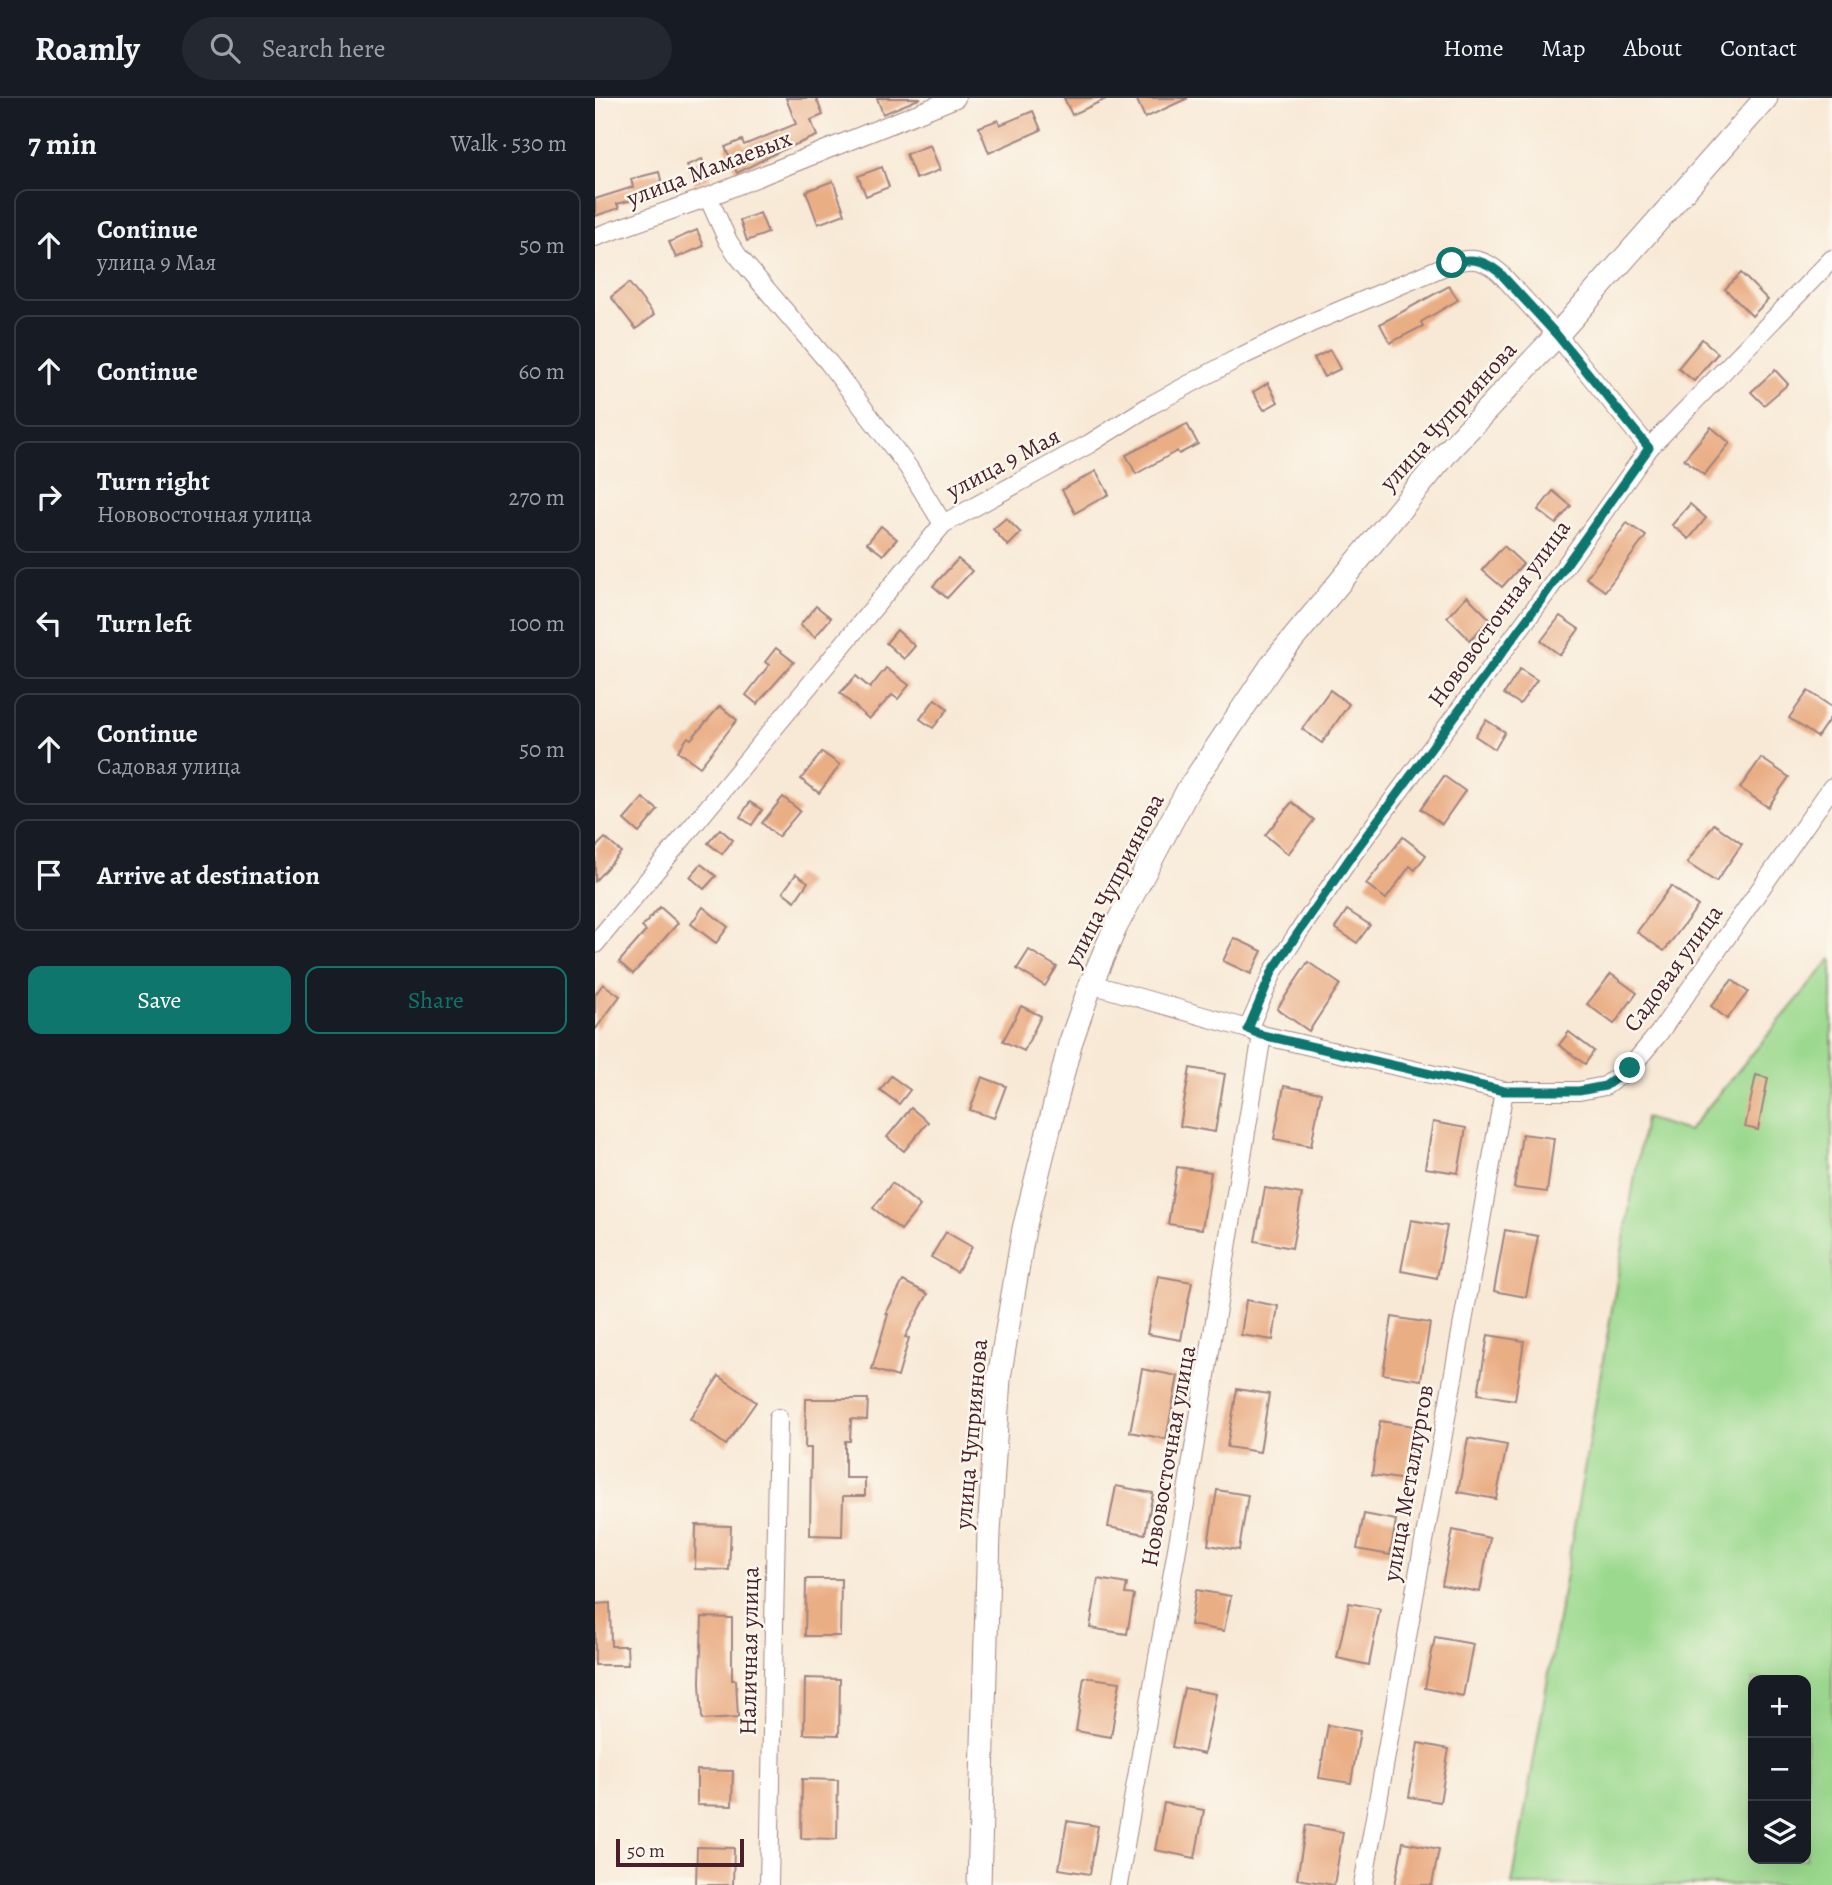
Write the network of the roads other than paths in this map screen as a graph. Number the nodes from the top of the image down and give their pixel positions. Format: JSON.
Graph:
{"nodes":[{"id":1,"x":956,"y":98,"type":"edge"},
{"id":2,"x":1766,"y":98,"type":"edge"},
{"id":3,"x":708,"y":197,"type":"junction"},
{"id":4,"x":595,"y":237,"type":"edge"},
{"id":5,"x":1832,"y":259,"type":"edge"},
{"id":6,"x":1557,"y":335,"type":"junction"},
{"id":7,"x":1649,"y":448,"type":"junction"},
{"id":8,"x":943,"y":523,"type":"junction"},
{"id":9,"x":1832,"y":787,"type":"edge"},
{"id":10,"x":595,"y":944,"type":"edge"},
{"id":11,"x":1091,"y":984,"type":"junction"},
{"id":12,"x":1255,"y":1032,"type":"junction"},
{"id":13,"x":1504,"y":1091,"type":"junction"},
{"id":14,"x":778,"y":1418,"type":"dead end"},
{"id":15,"x":769,"y":1885,"type":"edge"},
{"id":16,"x":979,"y":1885,"type":"edge"},
{"id":17,"x":1118,"y":1885,"type":"edge"},
{"id":18,"x":1363,"y":1885,"type":"edge"}],
"edges":[{"from":1,"to":3,"type":"street","name":"улица Мамаевых"},
{"from":2,"to":6,"type":"street","name":"улица Чуприянова"},
{"from":3,"to":4,"type":"street","name":"улица Мамаевых"},
{"from":3,"to":8,"type":"street"},
{"from":5,"to":7,"type":"street","name":"Нововосточная улица"},
{"from":6,"to":7,"type":"street","name":"улица 9 Мая"},
{"from":6,"to":8,"type":"street","name":"улица 9 Мая"},
{"from":6,"to":11,"type":"street","name":"улица Чуприянова"},
{"from":7,"to":12,"type":"street","name":"Нововосточная улица"},
{"from":8,"to":10,"type":"street","name":"улица 9 Мая"},
{"from":9,"to":13,"type":"street","name":"Садовая улица"},
{"from":11,"to":12,"type":"street","name":"Садовая улица"},
{"from":11,"to":16,"type":"street","name":"улица Чуприянова"},
{"from":12,"to":13,"type":"street","name":"Садовая улица"},
{"from":12,"to":17,"type":"street","name":"Нововосточная улица"},
{"from":13,"to":18,"type":"street","name":"улица Металлургов"},
{"from":14,"to":15,"type":"street","name":"Наличная улица"}]}
